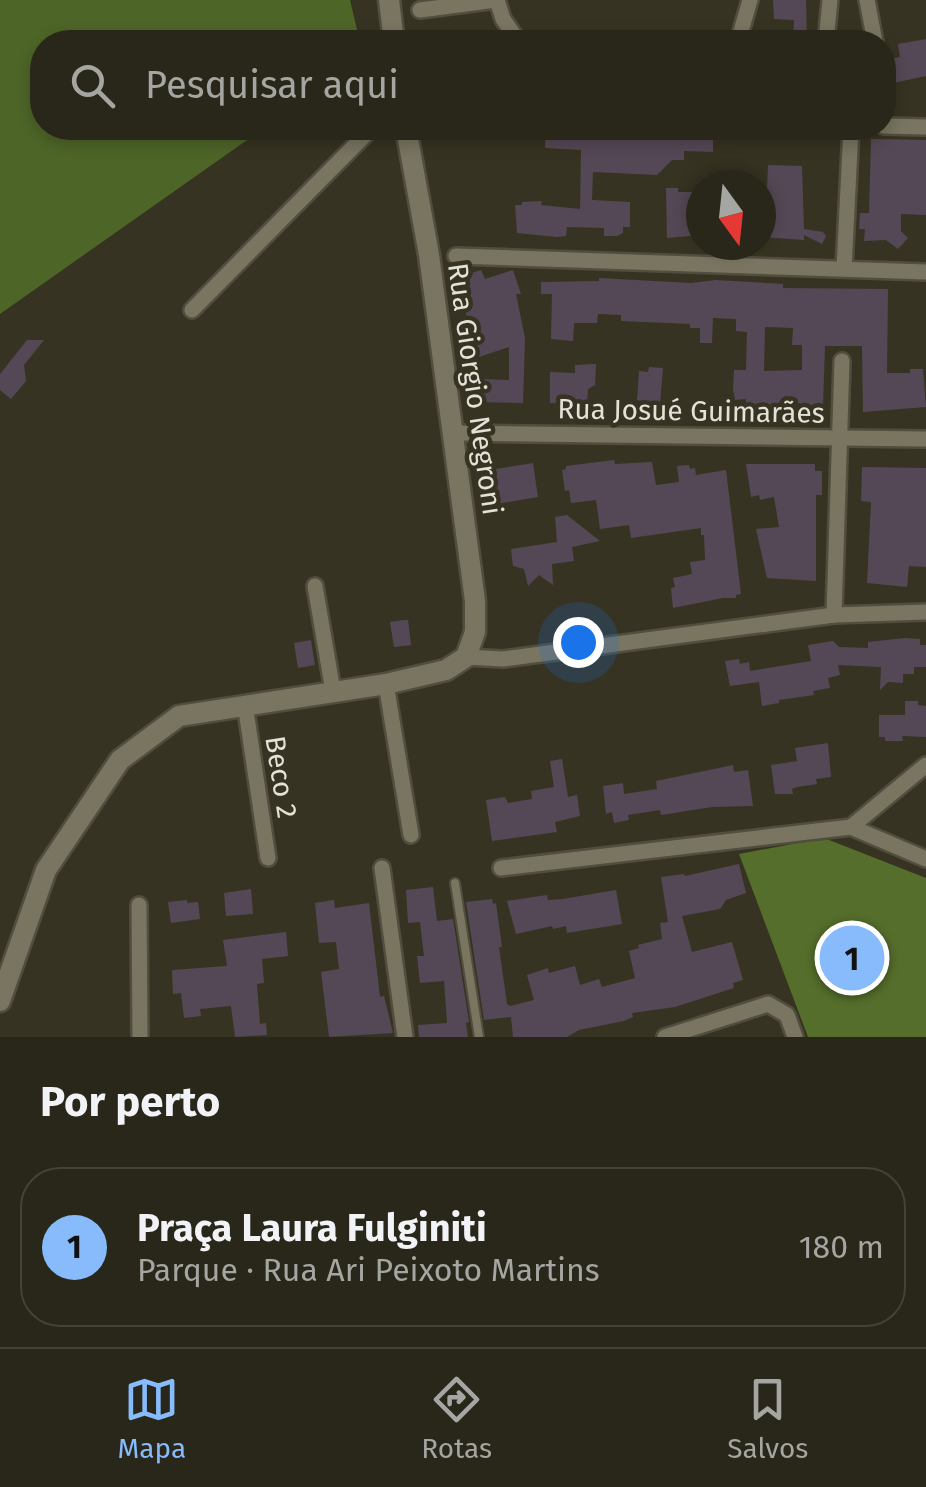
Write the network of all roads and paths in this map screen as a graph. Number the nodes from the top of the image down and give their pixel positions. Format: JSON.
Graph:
{"nodes":[{"id":1,"x":390,"y":0,"type":"edge"},
{"id":2,"x":496,"y":0,"type":"edge"},
{"id":3,"x":750,"y":0,"type":"edge"},
{"id":4,"x":830,"y":0,"type":"edge"},
{"id":5,"x":867,"y":0,"type":"edge"},
{"id":6,"x":420,"y":10,"type":"dead end"},
{"id":7,"x":393,"y":30,"type":"edge"},
{"id":8,"x":510,"y":30,"type":"edge"},
{"id":9,"x":741,"y":30,"type":"edge"},
{"id":10,"x":827,"y":30,"type":"edge"},
{"id":11,"x":873,"y":30,"type":"edge"},
{"id":12,"x":896,"y":126,"type":"edge"},
{"id":13,"x":926,"y":126,"type":"edge"},
{"id":14,"x":360,"y":140,"type":"edge"},
{"id":15,"x":408,"y":140,"type":"edge"},
{"id":16,"x":850,"y":140,"type":"edge"},
{"id":17,"x":456,"y":256,"type":"dead end"},
{"id":18,"x":844,"y":269,"type":"junction"},
{"id":19,"x":926,"y":272,"type":"edge"},
{"id":20,"x":192,"y":310,"type":"dead end"},
{"id":21,"x":842,"y":361,"type":"dead end"},
{"id":22,"x":454,"y":432,"type":"junction"},
{"id":23,"x":838,"y":438,"type":"junction"},
{"id":24,"x":926,"y":439,"type":"edge"},
{"id":25,"x":315,"y":586,"type":"dead end"},
{"id":26,"x":926,"y":612,"type":"edge"},
{"id":27,"x":834,"y":615,"type":"junction"},
{"id":28,"x":466,"y":657,"type":"junction"},
{"id":29,"x":386,"y":684,"type":"junction"},
{"id":30,"x":334,"y":692,"type":"junction"},
{"id":31,"x":245,"y":704,"type":"junction"},
{"id":32,"x":926,"y":765,"type":"edge"},
{"id":33,"x":851,"y":826,"type":"junction"},
{"id":34,"x":411,"y":835,"type":"dead end"},
{"id":35,"x":268,"y":858,"type":"dead end"},
{"id":36,"x":926,"y":859,"type":"edge"},
{"id":37,"x":382,"y":868,"type":"dead end"},
{"id":38,"x":501,"y":868,"type":"dead end"},
{"id":39,"x":454,"y":884,"type":"dead end"},
{"id":40,"x":139,"y":905,"type":"dead end"},
{"id":41,"x":0,"y":1000,"type":"edge"},
{"id":42,"x":140,"y":1037,"type":"edge"},
{"id":43,"x":404,"y":1037,"type":"edge"},
{"id":44,"x":479,"y":1037,"type":"edge"},
{"id":45,"x":665,"y":1037,"type":"edge"},
{"id":46,"x":796,"y":1037,"type":"edge"}],
"edges":[{"from":1,"to":7,"type":"street"},
{"from":2,"to":6,"type":"street"},
{"from":2,"to":8,"type":"street"},
{"from":3,"to":9,"type":"street"},
{"from":4,"to":10,"type":"street"},
{"from":5,"to":11,"type":"street"},
{"from":12,"to":13,"type":"street"},
{"from":14,"to":20,"type":"street"},
{"from":15,"to":22,"type":"street","name":"Rua Giorgio Negroni"},
{"from":16,"to":18,"type":"street"},
{"from":17,"to":18,"type":"street"},
{"from":18,"to":19,"type":"street"},
{"from":21,"to":23,"type":"street"},
{"from":22,"to":23,"type":"street","name":"Rua Josué Guimarães"},
{"from":22,"to":28,"type":"street","name":"Rua Giorgio Negroni"},
{"from":23,"to":24,"type":"street","name":"Rua Josué Guimarães"},
{"from":23,"to":27,"type":"street"},
{"from":25,"to":30,"type":"street"},
{"from":26,"to":27,"type":"street"},
{"from":27,"to":28,"type":"street"},
{"from":28,"to":29,"type":"street"},
{"from":29,"to":30,"type":"street"},
{"from":29,"to":34,"type":"street"},
{"from":30,"to":31,"type":"street"},
{"from":31,"to":35,"type":"street","name":"Beco 2"},
{"from":31,"to":41,"type":"street"},
{"from":32,"to":33,"type":"street"},
{"from":33,"to":36,"type":"street"},
{"from":33,"to":38,"type":"street"},
{"from":37,"to":43,"type":"street"},
{"from":39,"to":44,"type":"lane"},
{"from":40,"to":42,"type":"street"},
{"from":45,"to":46,"type":"street"}]}
